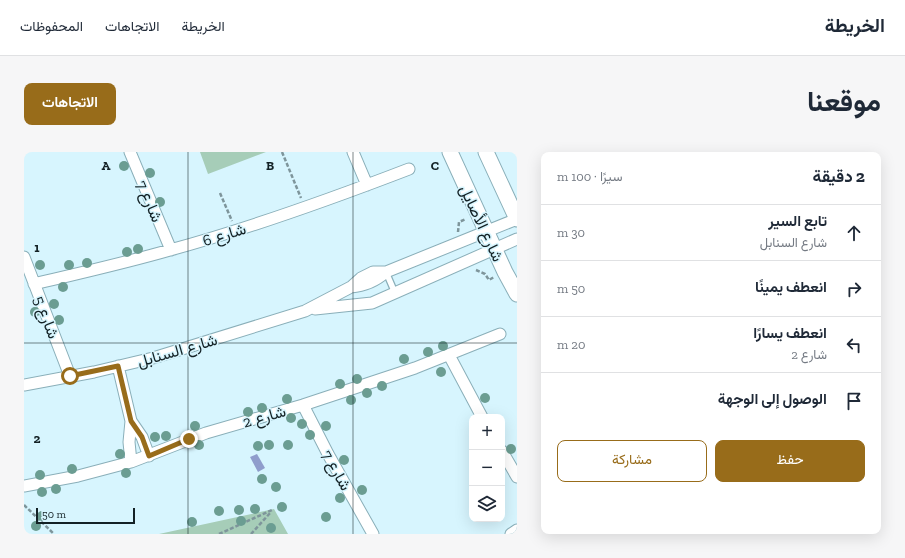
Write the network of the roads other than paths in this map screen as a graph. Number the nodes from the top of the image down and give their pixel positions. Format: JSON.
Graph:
{"nodes":[{"id":1,"x":130,"y":152,"type":"edge"},
{"id":2,"x":353,"y":152,"type":"edge"},
{"id":3,"x":450,"y":152,"type":"edge"},
{"id":4,"x":486,"y":152,"type":"edge"},
{"id":5,"x":409,"y":169,"type":"dead end"},
{"id":6,"x":366,"y":185,"type":"junction"},
{"id":7,"x":517,"y":219,"type":"edge"},
{"id":8,"x":486,"y":232,"type":"junction"},
{"id":9,"x":517,"y":239,"type":"edge"},
{"id":10,"x":494,"y":249,"type":"junction"},
{"id":11,"x":171,"y":250,"type":"junction"},
{"id":12,"x":24,"y":257,"type":"edge"},
{"id":13,"x":386,"y":272,"type":"junction"},
{"id":14,"x":34,"y":284,"type":"junction"},
{"id":15,"x":351,"y":287,"type":"junction"},
{"id":16,"x":395,"y":293,"type":"junction"},
{"id":17,"x":517,"y":294,"type":"edge"},
{"id":18,"x":357,"y":306,"type":"junction"},
{"id":19,"x":305,"y":311,"type":"junction"},
{"id":20,"x":500,"y":334,"type":"dead end"},
{"id":21,"x":449,"y":355,"type":"junction"},
{"id":22,"x":118,"y":366,"type":"junction"},
{"id":23,"x":70,"y":376,"type":"junction"},
{"id":24,"x":24,"y":385,"type":"edge"},
{"id":25,"x":303,"y":405,"type":"junction"},
{"id":26,"x":480,"y":414,"type":"edge"},
{"id":27,"x":131,"y":421,"type":"junction"},
{"id":28,"x":149,"y":456,"type":"junction"},
{"id":29,"x":505,"y":456,"type":"edge"},
{"id":30,"x":131,"y":462,"type":"junction"},
{"id":31,"x":517,"y":477,"type":"edge"},
{"id":32,"x":24,"y":486,"type":"edge"},
{"id":33,"x":517,"y":530,"type":"edge"},
{"id":34,"x":373,"y":534,"type":"edge"},
{"id":35,"x":511,"y":534,"type":"edge"}],
"edges":[{"from":1,"to":11,"type":"street","name":"شارع 7"},
{"from":2,"to":6,"type":"street"},
{"from":3,"to":8,"type":"main road","name":"شارع الأصايل"},
{"from":4,"to":7,"type":"main road","name":"شارع الأصايل"},
{"from":5,"to":6,"type":"street","name":"شارع 6"},
{"from":6,"to":11,"type":"street","name":"شارع 6"},
{"from":7,"to":8,"type":"street","name":"شارع السنابل"},
{"from":8,"to":10,"type":"main road","name":"شارع الأصايل"},
{"from":8,"to":13,"type":"street","name":"شارع السنابل"},
{"from":9,"to":10,"type":"street","name":"شارع السنابل"},
{"from":10,"to":16,"type":"street","name":"شارع السنابل"},
{"from":10,"to":17,"type":"main road","name":"شارع الأصايل"},
{"from":11,"to":14,"type":"street","name":"شارع 6"},
{"from":12,"to":14,"type":"street","name":"شارع 5"},
{"from":13,"to":15,"type":"street","name":"شارع السنابل"},
{"from":13,"to":16,"type":"lane"},
{"from":14,"to":23,"type":"street","name":"شارع 5"},
{"from":15,"to":18,"type":"street"},
{"from":15,"to":19,"type":"street","name":"شارع السنابل"},
{"from":16,"to":18,"type":"street","name":"شارع السنابل"},
{"from":18,"to":19,"type":"street","name":"شارع السنابل"},
{"from":19,"to":22,"type":"street","name":"شارع السنابل"},
{"from":20,"to":21,"type":"street","name":"شارع 2"},
{"from":21,"to":25,"type":"street","name":"شارع 2"},
{"from":21,"to":26,"type":"street"},
{"from":22,"to":23,"type":"street","name":"شارع السنابل"},
{"from":22,"to":27,"type":"street"},
{"from":23,"to":24,"type":"street","name":"شارع السنابل"},
{"from":25,"to":28,"type":"street","name":"شارع 2"},
{"from":25,"to":34,"type":"street","name":"شارع 7"},
{"from":27,"to":28,"type":"street"},
{"from":27,"to":30,"type":"street"},
{"from":28,"to":30,"type":"street","name":"شارع 2"},
{"from":29,"to":31,"type":"street"},
{"from":30,"to":32,"type":"street","name":"شارع 2"},
{"from":33,"to":35,"type":"street"}]}
